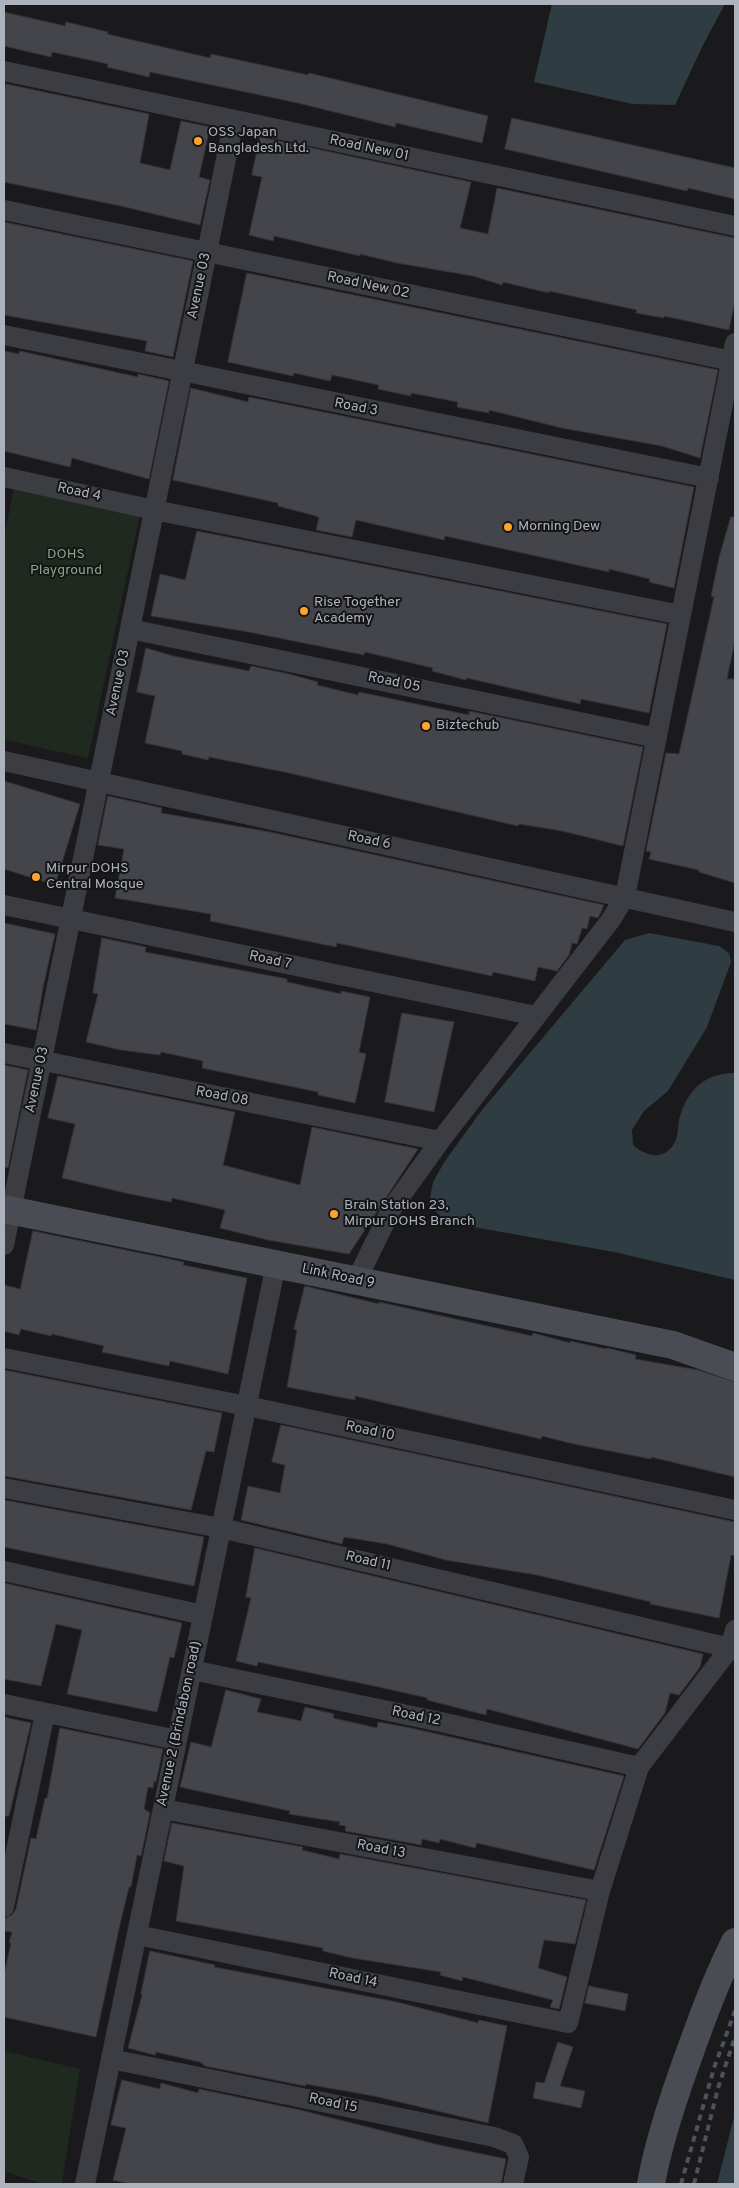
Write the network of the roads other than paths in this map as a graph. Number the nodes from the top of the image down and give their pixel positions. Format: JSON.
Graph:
{"nodes":[{"id":1,"x":4,"y":71,"type":"edge"},
{"id":2,"x":234,"y":120,"type":"junction"},
{"id":3,"x":4,"y":210,"type":"edge"},
{"id":4,"x":735,"y":226,"type":"edge"},
{"id":5,"x":207,"y":253,"type":"junction"},
{"id":6,"x":4,"y":335,"type":"edge"},
{"id":7,"x":734,"y":352,"type":"edge"},
{"id":8,"x":182,"y":373,"type":"junction"},
{"id":9,"x":4,"y":477,"type":"edge"},
{"id":10,"x":709,"y":478,"type":"junction"},
{"id":11,"x":154,"y":510,"type":"junction"},
{"id":12,"x":682,"y":615,"type":"junction"},
{"id":13,"x":130,"y":629,"type":"junction"},
{"id":14,"x":657,"y":738,"type":"junction"},
{"id":15,"x":4,"y":761,"type":"edge"},
{"id":16,"x":99,"y":782,"type":"junction"},
{"id":17,"x":625,"y":898,"type":"junction"},
{"id":18,"x":4,"y":905,"type":"edge"},
{"id":19,"x":71,"y":920,"type":"junction"},
{"id":20,"x":735,"y":922,"type":"edge"},
{"id":21,"x":536,"y":1016,"type":"junction"},
{"id":22,"x":4,"y":1053,"type":"edge"},
{"id":23,"x":42,"y":1061,"type":"junction"},
{"id":24,"x":440,"y":1141,"type":"junction"},
{"id":25,"x":7,"y":1210,"type":"edge"},
{"id":26,"x":4,"y":1245,"type":"edge"},
{"id":27,"x":276,"y":1264,"type":"junction"},
{"id":28,"x":356,"y":1281,"type":"junction"},
{"id":29,"x":673,"y":1345,"type":"junction"},
{"id":30,"x":735,"y":1346,"type":"edge"},
{"id":31,"x":4,"y":1358,"type":"edge"},
{"id":32,"x":735,"y":1367,"type":"edge"},
{"id":33,"x":247,"y":1406,"type":"junction"},
{"id":34,"x":4,"y":1488,"type":"edge"},
{"id":35,"x":735,"y":1510,"type":"edge"},
{"id":36,"x":222,"y":1528,"type":"junction"},
{"id":37,"x":4,"y":1571,"type":"edge"},
{"id":38,"x":203,"y":1616,"type":"junction"},
{"id":39,"x":733,"y":1639,"type":"edge"},
{"id":40,"x":192,"y":1670,"type":"junction"},
{"id":41,"x":4,"y":1704,"type":"edge"},
{"id":42,"x":46,"y":1713,"type":"junction"},
{"id":43,"x":177,"y":1740,"type":"junction"},
{"id":44,"x":639,"y":1768,"type":"junction"},
{"id":45,"x":163,"y":1809,"type":"junction"},
{"id":46,"x":600,"y":1891,"type":"junction"},
{"id":47,"x":4,"y":1907,"type":"edge"},
{"id":48,"x":137,"y":1935,"type":"junction"},
{"id":49,"x":735,"y":1942,"type":"edge"},
{"id":50,"x":111,"y":2059,"type":"junction"},
{"id":51,"x":85,"y":2184,"type":"edge"},
{"id":52,"x":513,"y":2184,"type":"edge"},
{"id":53,"x":651,"y":2184,"type":"edge"}],
"edges":[{"from":1,"to":2,"type":"street","name":"Road New 01"},
{"from":2,"to":4,"type":"street","name":"Road New 01"},
{"from":2,"to":5,"type":"street","name":"Avenue 03"},
{"from":3,"to":5,"type":"street","name":"Road New 02"},
{"from":5,"to":7,"type":"street","name":"Road New 02"},
{"from":5,"to":8,"type":"street","name":"Avenue 03"},
{"from":6,"to":8,"type":"street","name":"Road 3"},
{"from":7,"to":10,"type":"street"},
{"from":8,"to":10,"type":"street","name":"Road 3"},
{"from":8,"to":11,"type":"street","name":"Avenue 03"},
{"from":9,"to":11,"type":"street","name":"Road 4"},
{"from":10,"to":12,"type":"street"},
{"from":11,"to":12,"type":"street","name":"Road 4"},
{"from":11,"to":13,"type":"street","name":"Avenue 03"},
{"from":12,"to":14,"type":"street"},
{"from":13,"to":14,"type":"street","name":"Road 05"},
{"from":13,"to":16,"type":"street","name":"Avenue 03"},
{"from":14,"to":17,"type":"street"},
{"from":15,"to":16,"type":"street","name":"Road 6"},
{"from":16,"to":17,"type":"street","name":"Road 6"},
{"from":16,"to":19,"type":"street","name":"Avenue 03"},
{"from":17,"to":20,"type":"street","name":"Road 6"},
{"from":17,"to":21,"type":"street"},
{"from":18,"to":19,"type":"street","name":"Road 7"},
{"from":19,"to":21,"type":"street","name":"Road 7"},
{"from":19,"to":23,"type":"street","name":"Avenue 03"},
{"from":21,"to":24,"type":"street"},
{"from":22,"to":23,"type":"street","name":"Road 08"},
{"from":23,"to":24,"type":"street","name":"Road 08"},
{"from":23,"to":25,"type":"street","name":"Avenue 03"},
{"from":24,"to":28,"type":"street"},
{"from":25,"to":26,"type":"street","name":"Avenue 03"},
{"from":25,"to":27,"type":"main road","name":"Link Road 9"},
{"from":27,"to":28,"type":"main road","name":"Link Road 9"},
{"from":27,"to":33,"type":"street","name":"Avenue 2 (Brindabon road)"},
{"from":28,"to":29,"type":"main road","name":"Link Road 9"},
{"from":29,"to":30,"type":"main road","name":"Link Road 9"},
{"from":29,"to":32,"type":"main road","name":"Link Road 9"},
{"from":31,"to":33,"type":"street","name":"Road 10"},
{"from":33,"to":35,"type":"street","name":"Road 10"},
{"from":33,"to":36,"type":"street","name":"Avenue 2 (Brindabon road)"},
{"from":34,"to":36,"type":"street","name":"Road 11"},
{"from":36,"to":38,"type":"street","name":"Avenue 2 (Brindabon road)"},
{"from":36,"to":39,"type":"street","name":"Road 11"},
{"from":37,"to":38,"type":"street"},
{"from":38,"to":40,"type":"street","name":"Avenue 2 (Brindabon road)"},
{"from":39,"to":44,"type":"street"},
{"from":40,"to":43,"type":"street","name":"Avenue 2 (Brindabon road)"},
{"from":40,"to":44,"type":"street","name":"Road 12"},
{"from":41,"to":42,"type":"street"},
{"from":42,"to":43,"type":"street"},
{"from":42,"to":47,"type":"street"},
{"from":43,"to":45,"type":"street","name":"Avenue 2 (Brindabon road)"},
{"from":44,"to":46,"type":"street"},
{"from":45,"to":46,"type":"street","name":"Road 13"},
{"from":45,"to":48,"type":"street","name":"Avenue 2 (Brindabon road)"},
{"from":46,"to":48,"type":"street","name":"Road 14"},
{"from":48,"to":50,"type":"street","name":"Avenue 2 (Brindabon road)"},
{"from":49,"to":53,"type":"main road"},
{"from":50,"to":51,"type":"street","name":"Avenue 2 (Brindabon road)"},
{"from":50,"to":52,"type":"street","name":"Road 15"}]}
